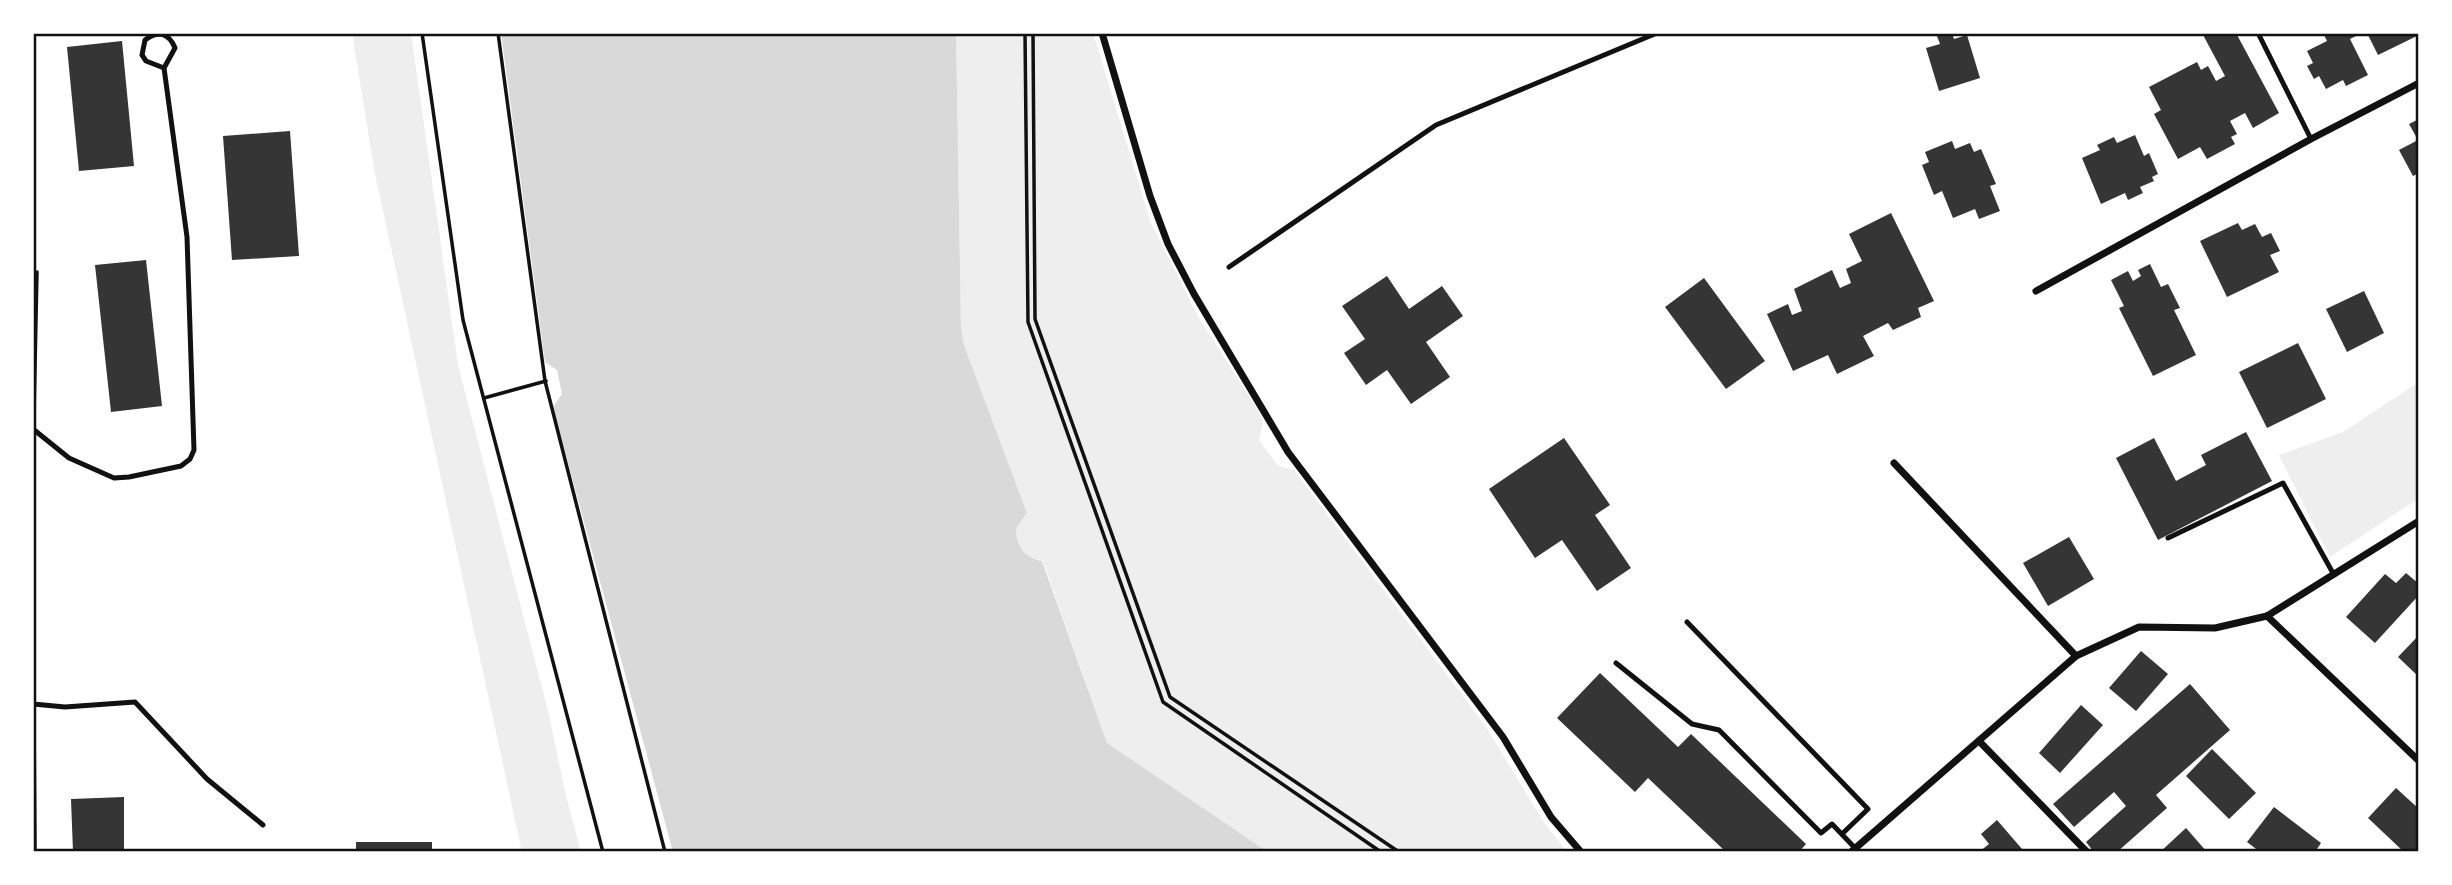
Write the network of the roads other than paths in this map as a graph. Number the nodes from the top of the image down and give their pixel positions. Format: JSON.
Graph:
{"nodes":[{"id":1,"x":1102,"y":33,"type":"edge"},
{"id":2,"x":1657,"y":33,"type":"edge"},
{"id":3,"x":2258,"y":33,"type":"edge"},
{"id":4,"x":164,"y":68,"type":"junction"},
{"id":5,"x":2419,"y":83,"type":"edge"},
{"id":6,"x":2311,"y":139,"type":"junction"},
{"id":7,"x":1229,"y":267,"type":"dead end"},
{"id":8,"x":2036,"y":291,"type":"dead end"},
{"id":9,"x":34,"y":429,"type":"edge"},
{"id":10,"x":1894,"y":464,"type":"dead end"},
{"id":11,"x":2419,"y":521,"type":"edge"},
{"id":12,"x":2168,"y":538,"type":"dead end"},
{"id":13,"x":2334,"y":575,"type":"junction"},
{"id":14,"x":2267,"y":616,"type":"junction"},
{"id":15,"x":1686,"y":622,"type":"dead end"},
{"id":16,"x":2077,"y":656,"type":"junction"},
{"id":17,"x":1616,"y":663,"type":"dead end"},
{"id":18,"x":34,"y":705,"type":"edge"},
{"id":19,"x":1979,"y":741,"type":"junction"},
{"id":20,"x":2419,"y":761,"type":"edge"},
{"id":21,"x":262,"y":825,"type":"dead end"},
{"id":22,"x":1842,"y":834,"type":"junction"},
{"id":23,"x":1853,"y":850,"type":"edge"},
{"id":24,"x":1581,"y":852,"type":"edge"},
{"id":25,"x":2087,"y":852,"type":"edge"}],
"edges":[{"from":1,"to":24,"type":"street"},
{"from":2,"to":7,"type":"lane"},
{"from":3,"to":6,"type":"lane"},
{"from":4,"to":4,"type":"lane"},
{"from":4,"to":9,"type":"lane"},
{"from":5,"to":6,"type":"street"},
{"from":6,"to":8,"type":"street"},
{"from":10,"to":16,"type":"street"},
{"from":11,"to":13,"type":"street"},
{"from":12,"to":13,"type":"lane"},
{"from":13,"to":14,"type":"street"},
{"from":14,"to":16,"type":"street"},
{"from":14,"to":20,"type":"street"},
{"from":15,"to":22,"type":"lane"},
{"from":16,"to":19,"type":"street"},
{"from":17,"to":22,"type":"lane"},
{"from":18,"to":21,"type":"lane"},
{"from":19,"to":23,"type":"street"},
{"from":19,"to":25,"type":"street"},
{"from":22,"to":23,"type":"lane"}]}
